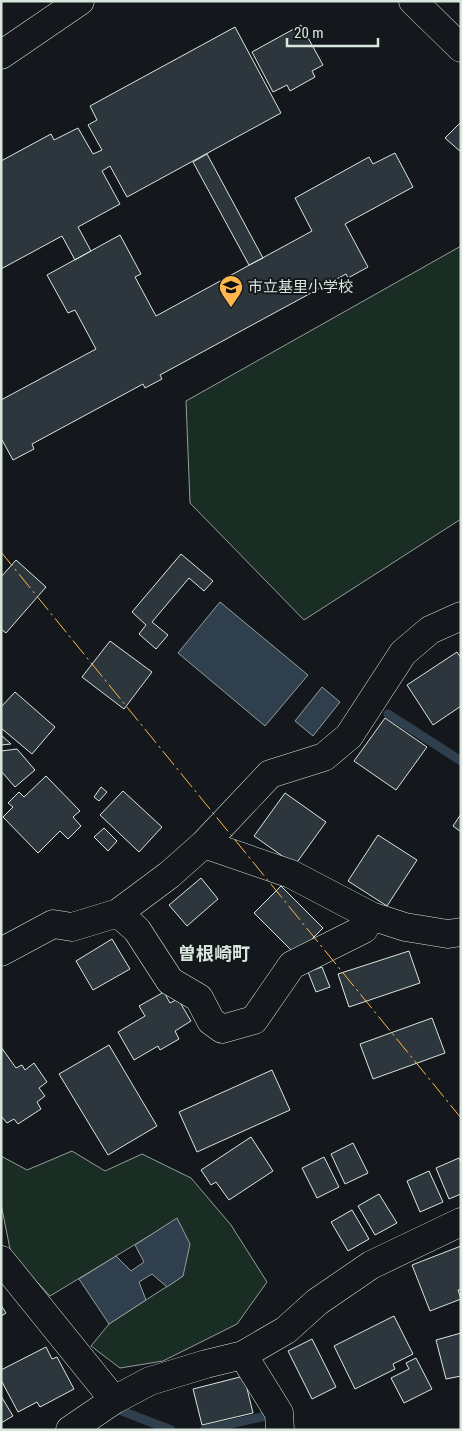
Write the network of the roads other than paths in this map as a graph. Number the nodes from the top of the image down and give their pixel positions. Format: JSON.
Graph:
{"nodes":[{"id":1,"x":80,"y":1,"type":"edge"},
{"id":2,"x":413,"y":1,"type":"edge"},
{"id":3,"x":461,"y":48,"type":"edge"},
{"id":4,"x":1,"y":55,"type":"edge"},
{"id":5,"x":461,"y":616,"type":"edge"},
{"id":6,"x":204,"y":844,"type":"junction"},
{"id":7,"x":118,"y":913,"type":"junction"},
{"id":8,"x":371,"y":916,"type":"junction"},
{"id":9,"x":461,"y":932,"type":"edge"},
{"id":10,"x":1,"y":952,"type":"edge"},
{"id":11,"x":461,"y":1222,"type":"edge"},
{"id":12,"x":1,"y":1260,"type":"edge"},
{"id":13,"x":242,"y":1355,"type":"junction"},
{"id":14,"x":114,"y":1400,"type":"junction"},
{"id":15,"x":70,"y":1430,"type":"edge"},
{"id":16,"x":280,"y":1430,"type":"edge"}],
"edges":[{"from":1,"to":4,"type":"main road"},
{"from":2,"to":3,"type":"main road"},
{"from":5,"to":6,"type":"main road"},
{"from":6,"to":7,"type":"main road"},
{"from":6,"to":8,"type":"main road"},
{"from":7,"to":8,"type":"main road"},
{"from":7,"to":10,"type":"main road"},
{"from":8,"to":9,"type":"main road"},
{"from":11,"to":13,"type":"main road"},
{"from":12,"to":14,"type":"main road"},
{"from":13,"to":14,"type":"main road"},
{"from":13,"to":16,"type":"main road"},
{"from":14,"to":15,"type":"main road"}]}
